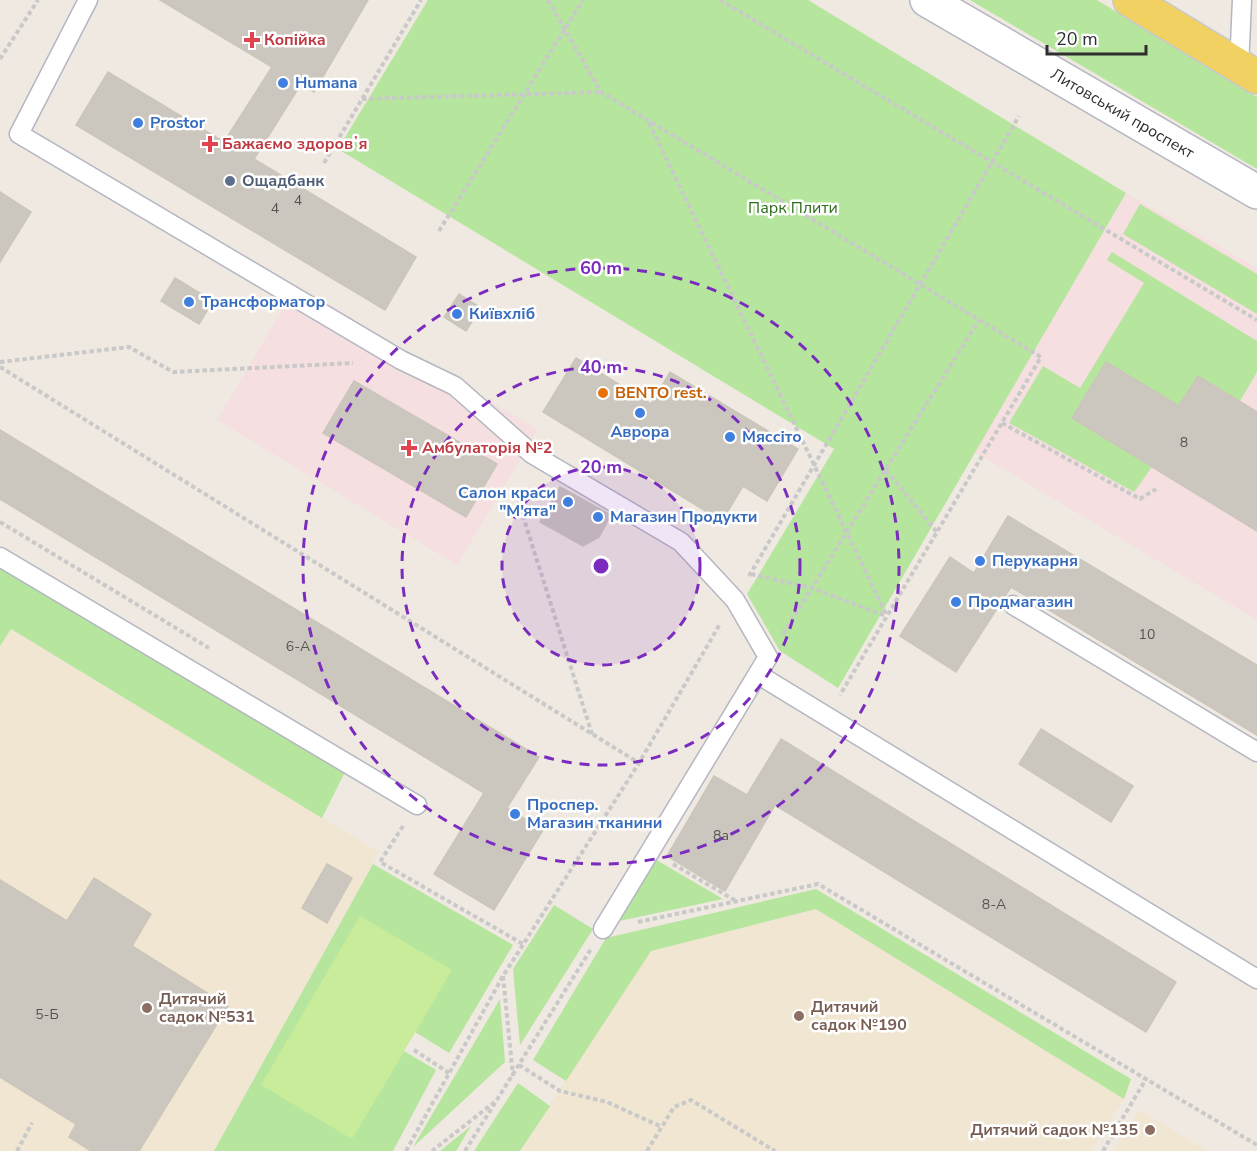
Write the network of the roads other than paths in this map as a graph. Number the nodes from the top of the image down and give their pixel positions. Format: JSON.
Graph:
{"nodes":[{"id":1,"x":88,"y":0,"type":"edge"},
{"id":2,"x":927,"y":0,"type":"edge"},
{"id":3,"x":1130,"y":0,"type":"edge"},
{"id":4,"x":1242,"y":0,"type":"edge"},
{"id":5,"x":1248,"y":72,"type":"edge"},
{"id":6,"x":1257,"y":192,"type":"edge"},
{"id":7,"x":0,"y":557,"type":"edge"},
{"id":8,"x":1013,"y":604,"type":"dead end"},
{"id":9,"x":759,"y":675,"type":"junction"},
{"id":10,"x":1257,"y":752,"type":"edge"},
{"id":11,"x":417,"y":805,"type":"road end"},
{"id":12,"x":603,"y":929,"type":"road end"},
{"id":13,"x":1257,"y":978,"type":"edge"}],
"edges":[{"from":1,"to":9,"type":"lane"},
{"from":2,"to":6,"type":"street","name":"Литовський проспект"},
{"from":3,"to":5,"type":"main road"},
{"from":4,"to":5,"type":"lane"},
{"from":7,"to":11,"type":"lane"},
{"from":8,"to":10,"type":"lane"},
{"from":9,"to":12,"type":"lane"},
{"from":9,"to":13,"type":"lane"}]}
